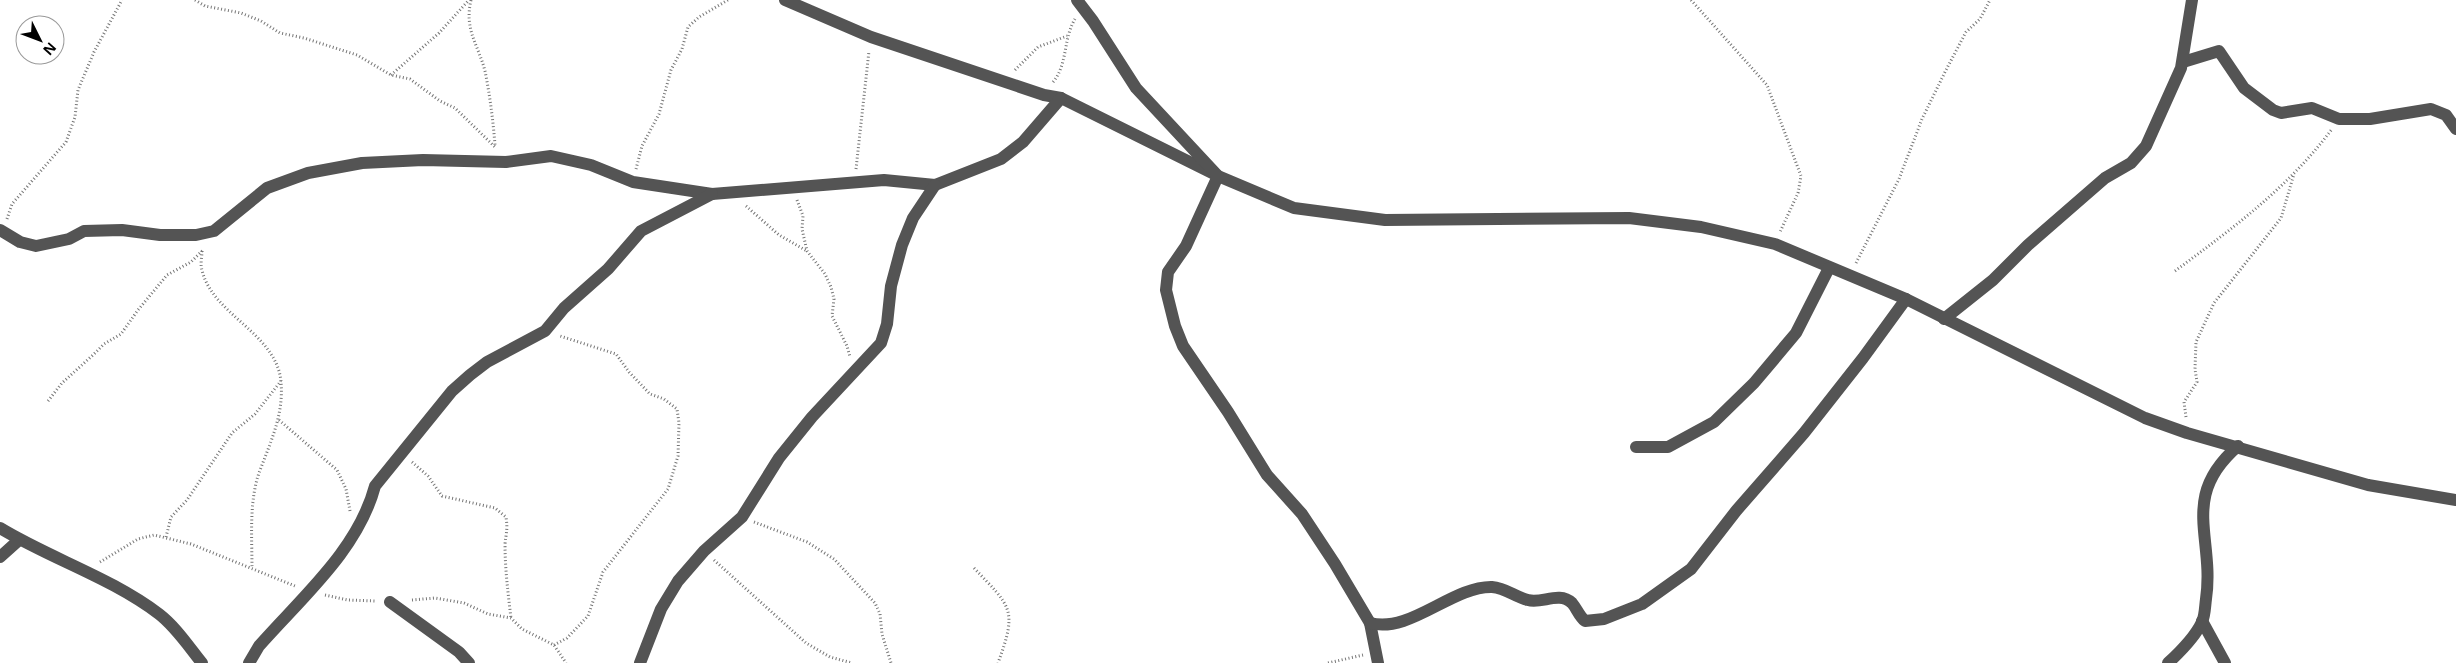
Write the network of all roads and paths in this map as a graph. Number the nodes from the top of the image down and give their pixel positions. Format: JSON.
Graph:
{"nodes":[{"id":1,"x":122,"y":0,"type":"edge"},
{"id":2,"x":195,"y":0,"type":"edge"},
{"id":3,"x":470,"y":0,"type":"edge"},
{"id":4,"x":728,"y":0,"type":"edge"},
{"id":5,"x":786,"y":0,"type":"edge"},
{"id":6,"x":1691,"y":0,"type":"edge"},
{"id":7,"x":1990,"y":0,"type":"edge"},
{"id":8,"x":2192,"y":0,"type":"edge"},
{"id":9,"x":1081,"y":3,"type":"edge"},
{"id":10,"x":1068,"y":36,"type":"junction"},
{"id":11,"x":871,"y":37,"type":"junction"},
{"id":12,"x":2183,"y":62,"type":"junction"},
{"id":13,"x":391,"y":75,"type":"junction"},
{"id":14,"x":1005,"y":82,"type":"junction"},
{"id":15,"x":1044,"y":95,"type":"junction"},
{"id":16,"x":1060,"y":98,"type":"junction"},
{"id":17,"x":2340,"y":119,"type":"junction"},
{"id":18,"x":2456,"y":128,"type":"edge"},
{"id":19,"x":495,"y":147,"type":"junction"},
{"id":20,"x":506,"y":162,"type":"junction"},
{"id":21,"x":2294,"y":174,"type":"junction"},
{"id":22,"x":1218,"y":176,"type":"junction"},
{"id":23,"x":633,"y":182,"type":"junction"},
{"id":24,"x":854,"y":182,"type":"junction"},
{"id":25,"x":935,"y":185,"type":"junction"},
{"id":26,"x":793,"y":187,"type":"junction"},
{"id":27,"x":730,"y":192,"type":"junction"},
{"id":28,"x":712,"y":194,"type":"junction"},
{"id":29,"x":1,"y":231,"type":"edge"},
{"id":30,"x":215,"y":231,"type":"junction"},
{"id":31,"x":1774,"y":244,"type":"junction"},
{"id":32,"x":202,"y":251,"type":"junction"},
{"id":33,"x":807,"y":251,"type":"junction"},
{"id":34,"x":1830,"y":268,"type":"junction"},
{"id":35,"x":2175,"y":271,"type":"dead end"},
{"id":36,"x":1849,"y":277,"type":"junction"},
{"id":37,"x":1906,"y":299,"type":"junction"},
{"id":38,"x":1944,"y":319,"type":"junction"},
{"id":39,"x":545,"y":331,"type":"junction"},
{"id":40,"x":849,"y":377,"type":"junction"},
{"id":41,"x":281,"y":381,"type":"junction"},
{"id":42,"x":48,"y":401,"type":"dead end"},
{"id":43,"x":279,"y":420,"type":"junction"},
{"id":44,"x":2187,"y":433,"type":"junction"},
{"id":45,"x":2238,"y":446,"type":"junction"},
{"id":46,"x":1636,"y":447,"type":"dead end"},
{"id":47,"x":402,"y":454,"type":"junction"},
{"id":48,"x":2456,"y":500,"type":"edge"},
{"id":49,"x":742,"y":517,"type":"junction"},
{"id":50,"x":0,"y":528,"type":"edge"},
{"id":51,"x":354,"y":536,"type":"junction"},
{"id":52,"x":166,"y":538,"type":"dead end"},
{"id":53,"x":19,"y":540,"type":"junction"},
{"id":54,"x":704,"y":551,"type":"junction"},
{"id":55,"x":0,"y":557,"type":"edge"},
{"id":56,"x":252,"y":568,"type":"dead end"},
{"id":57,"x":974,"y":568,"type":"dead end"},
{"id":58,"x":390,"y":602,"type":"dead end"},
{"id":59,"x":511,"y":618,"type":"dead end"},
{"id":60,"x":2202,"y":621,"type":"junction"},
{"id":61,"x":1370,"y":623,"type":"junction"},
{"id":62,"x":554,"y":645,"type":"dead end"},
{"id":63,"x":1377,"y":657,"type":"edge"},
{"id":64,"x":202,"y":663,"type":"edge"},
{"id":65,"x":249,"y":663,"type":"edge"},
{"id":66,"x":468,"y":663,"type":"edge"},
{"id":67,"x":640,"y":663,"type":"edge"},
{"id":68,"x":852,"y":663,"type":"edge"},
{"id":69,"x":891,"y":663,"type":"edge"},
{"id":70,"x":998,"y":663,"type":"edge"},
{"id":71,"x":1328,"y":663,"type":"edge"},
{"id":72,"x":2168,"y":663,"type":"edge"},
{"id":73,"x":2224,"y":663,"type":"edge"}],
"edges":[{"from":1,"to":29,"type":"path"},
{"from":2,"to":13,"type":"path"},
{"from":3,"to":13,"type":"path"},
{"from":3,"to":19,"type":"path"},
{"from":4,"to":23,"type":"path"},
{"from":5,"to":11,"type":"street"},
{"from":6,"to":31,"type":"path"},
{"from":7,"to":36,"type":"path"},
{"from":8,"to":12,"type":"street"},
{"from":9,"to":10,"type":"path"},
{"from":9,"to":22,"type":"street"},
{"from":10,"to":14,"type":"path"},
{"from":10,"to":15,"type":"path"},
{"from":11,"to":14,"type":"street"},
{"from":11,"to":24,"type":"path"},
{"from":12,"to":17,"type":"street"},
{"from":12,"to":38,"type":"street"},
{"from":13,"to":19,"type":"path"},
{"from":14,"to":15,"type":"street"},
{"from":15,"to":16,"type":"street"},
{"from":16,"to":22,"type":"street"},
{"from":16,"to":25,"type":"street"},
{"from":17,"to":18,"type":"street"},
{"from":17,"to":21,"type":"path"},
{"from":19,"to":20,"type":"path"},
{"from":20,"to":23,"type":"street"},
{"from":20,"to":30,"type":"street"},
{"from":21,"to":35,"type":"path"},
{"from":21,"to":44,"type":"path"},
{"from":22,"to":31,"type":"street"},
{"from":22,"to":61,"type":"street"},
{"from":23,"to":28,"type":"street"},
{"from":24,"to":25,"type":"street"},
{"from":24,"to":26,"type":"street"},
{"from":25,"to":40,"type":"street"},
{"from":26,"to":27,"type":"street"},
{"from":26,"to":33,"type":"path"},
{"from":27,"to":28,"type":"street"},
{"from":27,"to":33,"type":"path"},
{"from":28,"to":39,"type":"street"},
{"from":29,"to":30,"type":"street"},
{"from":30,"to":32,"type":"path"},
{"from":31,"to":34,"type":"street"},
{"from":32,"to":41,"type":"path"},
{"from":32,"to":42,"type":"path"},
{"from":33,"to":40,"type":"path"},
{"from":34,"to":36,"type":"street"},
{"from":34,"to":46,"type":"street"},
{"from":36,"to":37,"type":"street"},
{"from":37,"to":38,"type":"street"},
{"from":37,"to":61,"type":"street"},
{"from":38,"to":44,"type":"street"},
{"from":39,"to":47,"type":"street"},
{"from":39,"to":62,"type":"path"},
{"from":40,"to":49,"type":"street"},
{"from":41,"to":43,"type":"path"},
{"from":41,"to":52,"type":"path"},
{"from":43,"to":51,"type":"path"},
{"from":43,"to":56,"type":"path"},
{"from":44,"to":45,"type":"street"},
{"from":45,"to":48,"type":"street"},
{"from":45,"to":60,"type":"street"},
{"from":47,"to":51,"type":"street"},
{"from":47,"to":59,"type":"path"},
{"from":49,"to":54,"type":"street"},
{"from":49,"to":69,"type":"path"},
{"from":50,"to":53,"type":"street"},
{"from":51,"to":65,"type":"street"},
{"from":53,"to":55,"type":"street"},
{"from":53,"to":64,"type":"street"},
{"from":54,"to":67,"type":"street"},
{"from":54,"to":68,"type":"path"},
{"from":57,"to":70,"type":"path"},
{"from":58,"to":66,"type":"street"},
{"from":60,"to":72,"type":"street"},
{"from":60,"to":73,"type":"street"},
{"from":61,"to":63,"type":"street"},
{"from":63,"to":71,"type":"path"}]}
